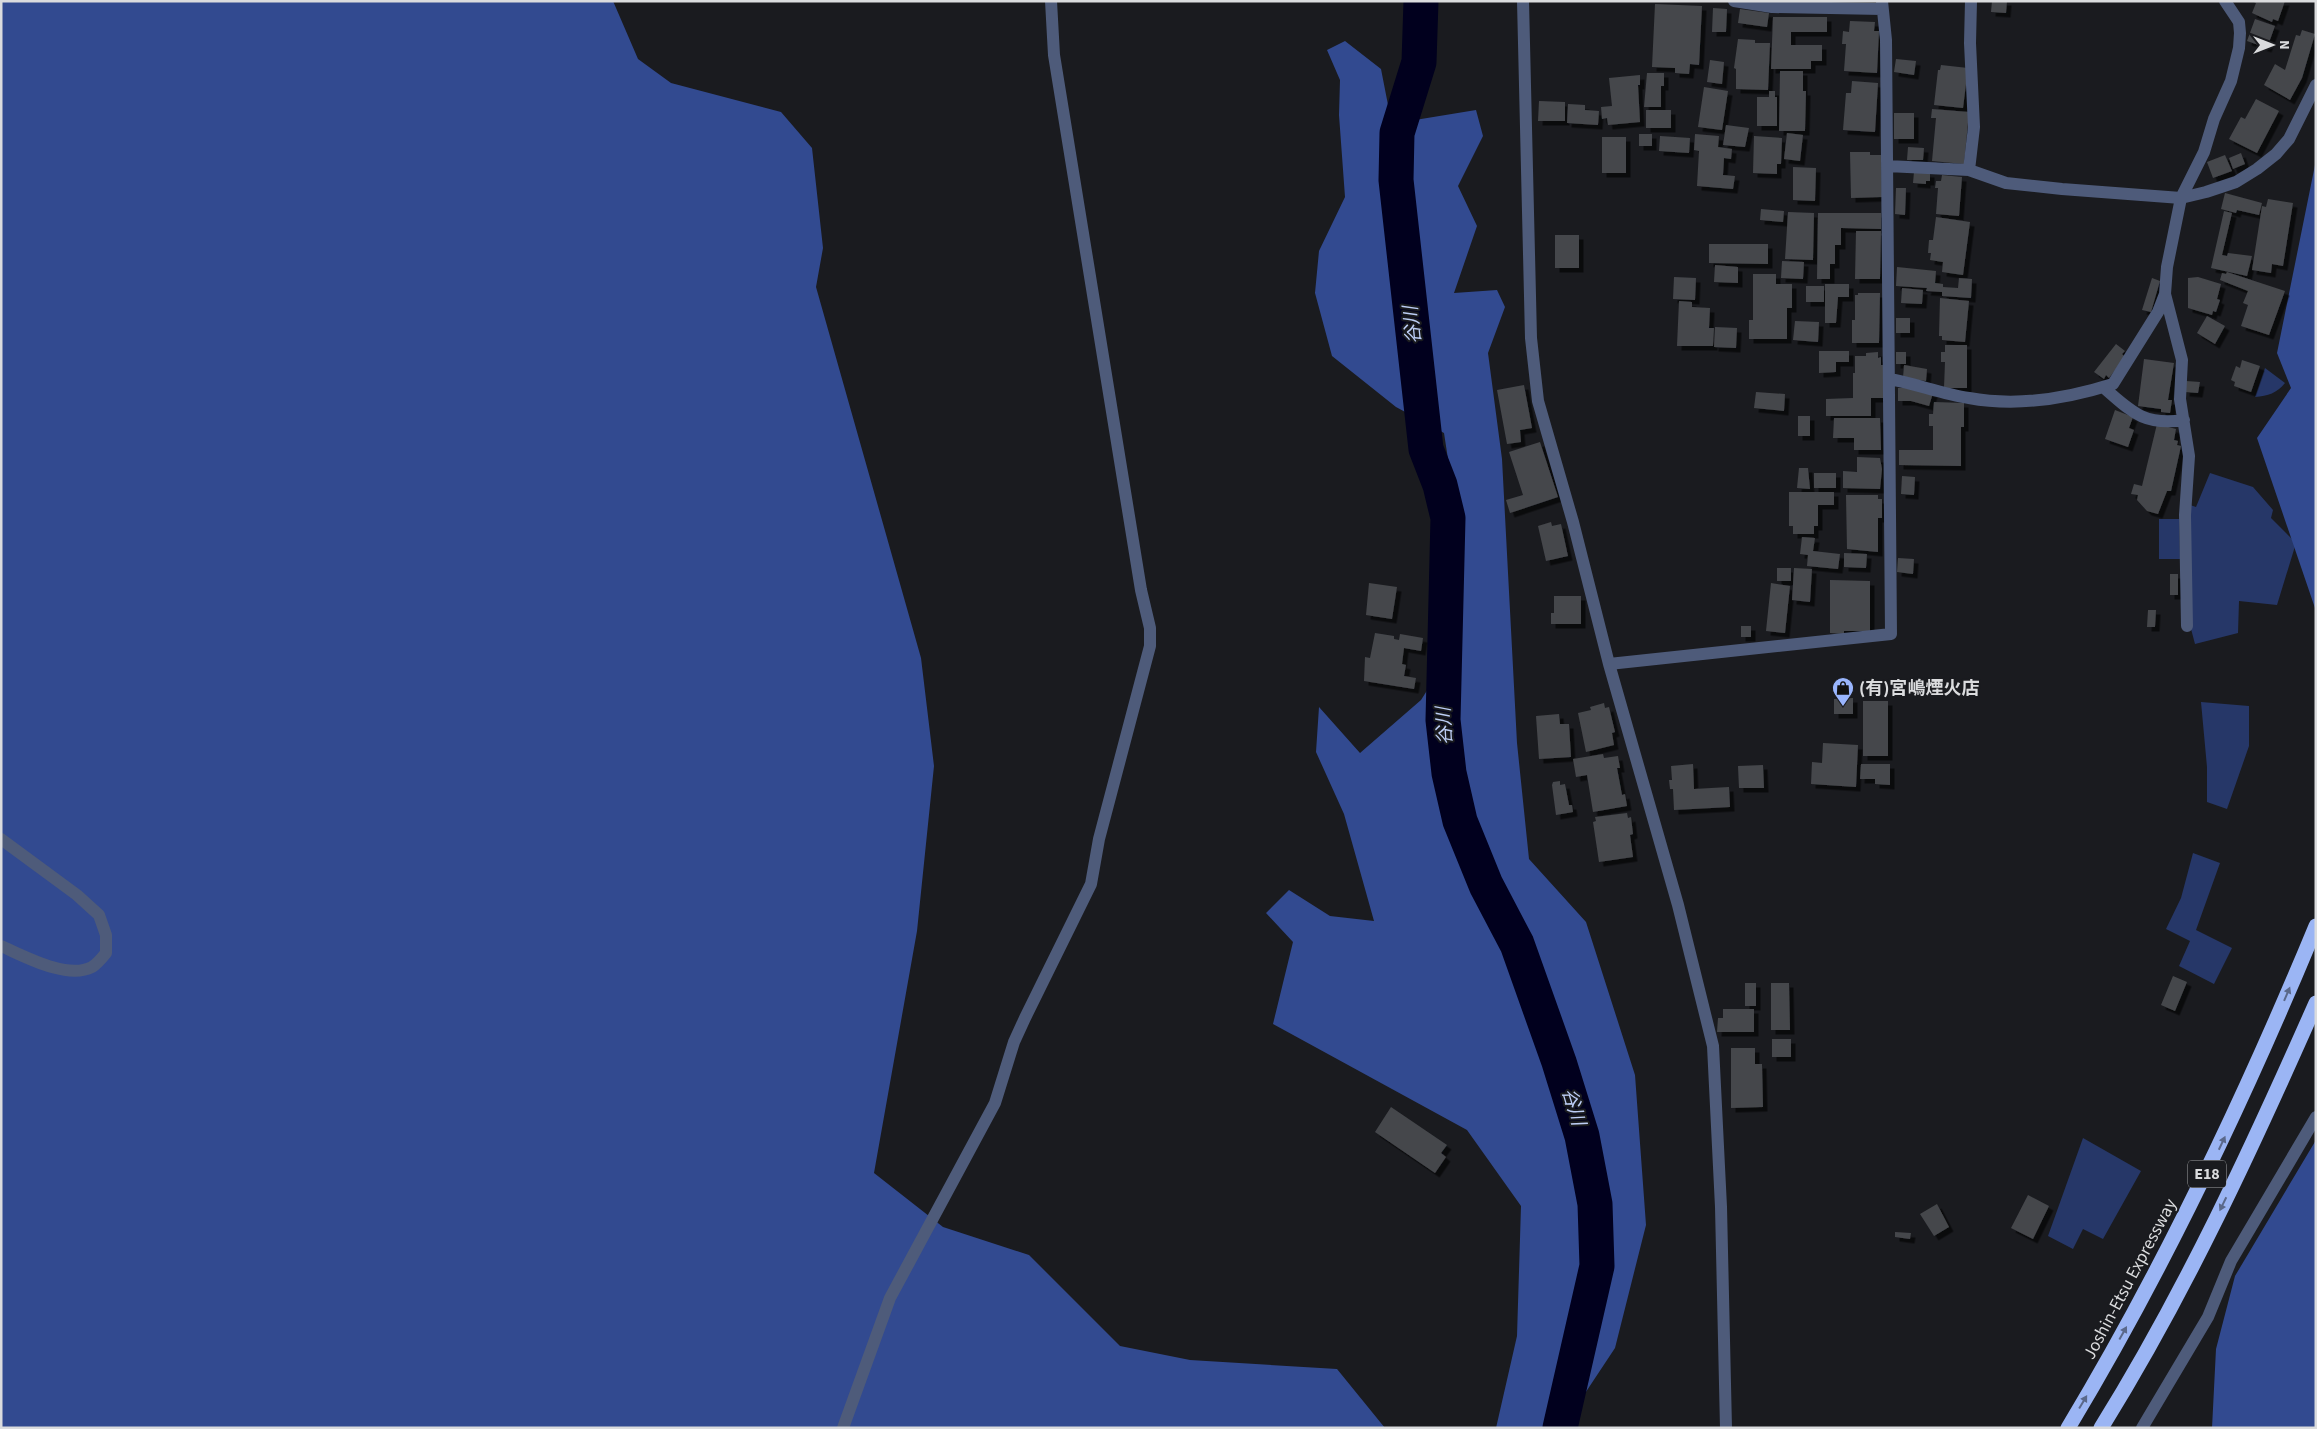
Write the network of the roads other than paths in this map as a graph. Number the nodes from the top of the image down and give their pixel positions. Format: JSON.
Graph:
{"nodes":[{"id":1,"x":1052,"y":1,"type":"edge"},
{"id":2,"x":1524,"y":1,"type":"edge"},
{"id":3,"x":1734,"y":1,"type":"edge"},
{"id":4,"x":1971,"y":1,"type":"edge"},
{"id":5,"x":2225,"y":1,"type":"edge"},
{"id":6,"x":1882,"y":5,"type":"edge"},
{"id":7,"x":2316,"y":85,"type":"edge"},
{"id":8,"x":1887,"y":166,"type":"junction"},
{"id":9,"x":1969,"y":170,"type":"junction"},
{"id":10,"x":2181,"y":198,"type":"junction"},
{"id":11,"x":2165,"y":294,"type":"junction"},
{"id":12,"x":1890,"y":379,"type":"junction"},
{"id":13,"x":2102,"y":387,"type":"junction"},
{"id":14,"x":2184,"y":420,"type":"junction"},
{"id":15,"x":2186,"y":626,"type":"dead end"},
{"id":16,"x":1609,"y":664,"type":"junction"},
{"id":17,"x":1,"y":838,"type":"edge"},
{"id":18,"x":2316,"y":926,"type":"edge"},
{"id":19,"x":1,"y":946,"type":"edge"},
{"id":20,"x":2316,"y":1003,"type":"edge"},
{"id":21,"x":2316,"y":1028,"type":"edge"},
{"id":22,"x":2275,"y":1097,"type":"junction"},
{"id":23,"x":2316,"y":1117,"type":"edge"},
{"id":24,"x":843,"y":1428,"type":"edge"},
{"id":25,"x":1726,"y":1428,"type":"edge"},
{"id":26,"x":2068,"y":1428,"type":"edge"},
{"id":27,"x":2101,"y":1428,"type":"edge"},
{"id":28,"x":2142,"y":1428,"type":"edge"}],
"edges":[{"from":1,"to":24,"type":"street"},
{"from":2,"to":16,"type":"street"},
{"from":3,"to":6,"type":"street"},
{"from":4,"to":9,"type":"street"},
{"from":5,"to":10,"type":"street"},
{"from":6,"to":8,"type":"street"},
{"from":7,"to":10,"type":"street"},
{"from":8,"to":9,"type":"street"},
{"from":8,"to":12,"type":"street"},
{"from":9,"to":10,"type":"street"},
{"from":10,"to":11,"type":"street"},
{"from":11,"to":13,"type":"street"},
{"from":11,"to":14,"type":"street"},
{"from":12,"to":13,"type":"street"},
{"from":12,"to":16,"type":"street"},
{"from":13,"to":14,"type":"street"},
{"from":14,"to":15,"type":"street"},
{"from":16,"to":25,"type":"street"},
{"from":17,"to":19,"type":"street"},
{"from":26,"to":18,"type":"highway","name":"Joshin-Etsu Expressway","number":"E18","one_way":true},
{"from":20,"to":22,"type":"highway","number":"E18"},
{"from":21,"to":22,"type":"highway"},
{"from":22,"to":27,"type":"highway","number":"E18","one_way":true},
{"from":23,"to":28,"type":"street"}]}
